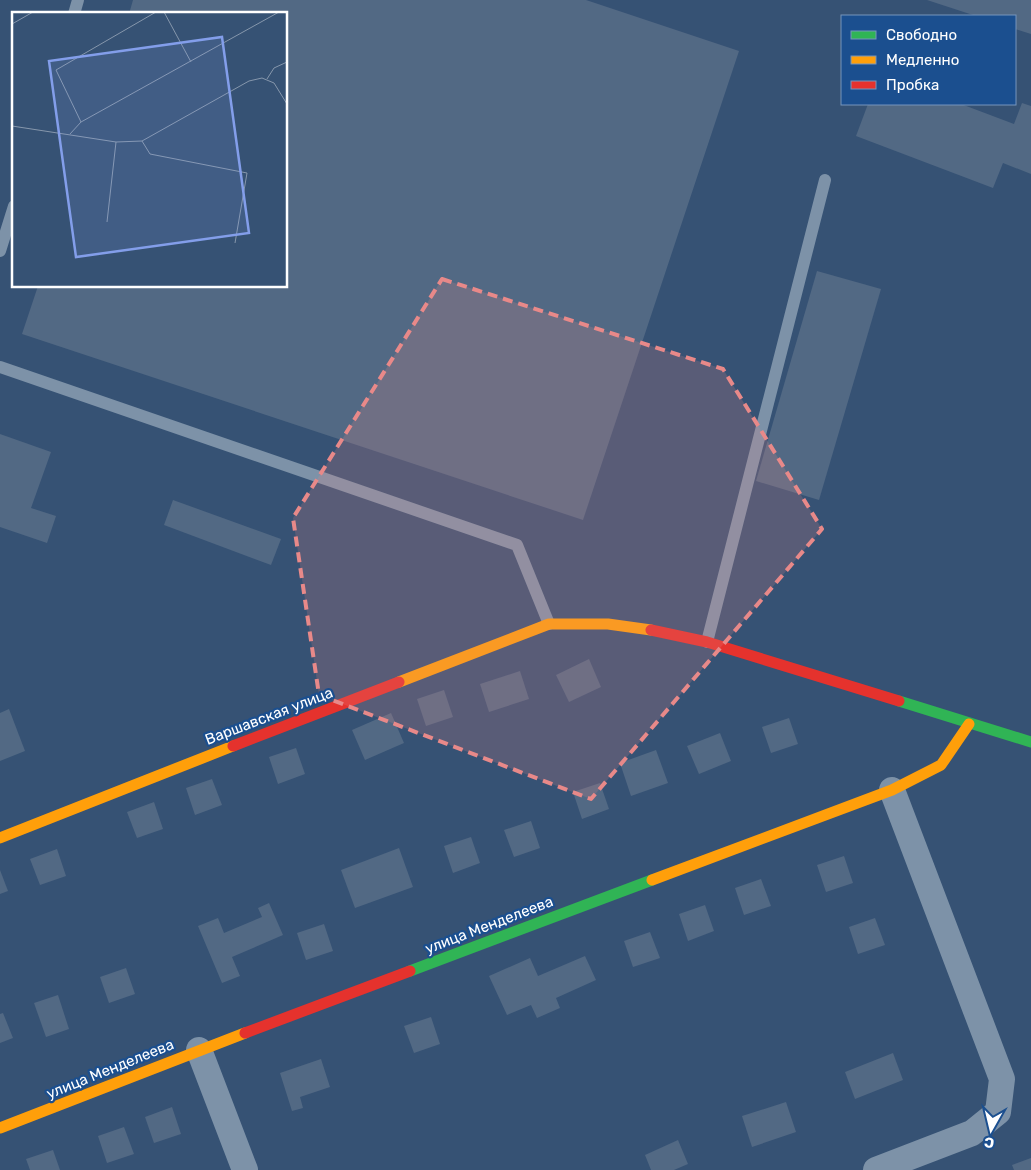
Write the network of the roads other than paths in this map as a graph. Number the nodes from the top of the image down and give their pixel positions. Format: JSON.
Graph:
{"nodes":[{"id":1,"x":826,"y":180,"type":"dead end"},
{"id":2,"x":12,"y":212,"type":"edge"},
{"id":3,"x":0,"y":250,"type":"edge"},
{"id":4,"x":0,"y":367,"type":"edge"},
{"id":5,"x":549,"y":624,"type":"junction"},
{"id":6,"x":707,"y":642,"type":"junction"},
{"id":7,"x":969,"y":724,"type":"junction"},
{"id":8,"x":1031,"y":742,"type":"edge"},
{"id":9,"x":892,"y":790,"type":"junction"},
{"id":10,"x":0,"y":838,"type":"edge"},
{"id":11,"x":199,"y":1050,"type":"junction"},
{"id":12,"x":0,"y":1128,"type":"edge"},
{"id":13,"x":246,"y":1170,"type":"edge"},
{"id":14,"x":876,"y":1170,"type":"edge"}],
"edges":[{"from":1,"to":6,"type":"lane"},
{"from":2,"to":3,"type":"lane"},
{"from":4,"to":5,"type":"lane"},
{"from":5,"to":6,"type":"main road"},
{"from":5,"to":10,"type":"main road","name":"Варшавская улица"},
{"from":6,"to":7,"type":"main road"},
{"from":7,"to":8,"type":"main road"},
{"from":7,"to":9,"type":"main road","name":"улица Менделеева"},
{"from":9,"to":11,"type":"main road","name":"улица Менделеева"},
{"from":9,"to":14,"type":"street"},
{"from":11,"to":12,"type":"main road","name":"улица Менделеева"},
{"from":11,"to":13,"type":"street"}]}
